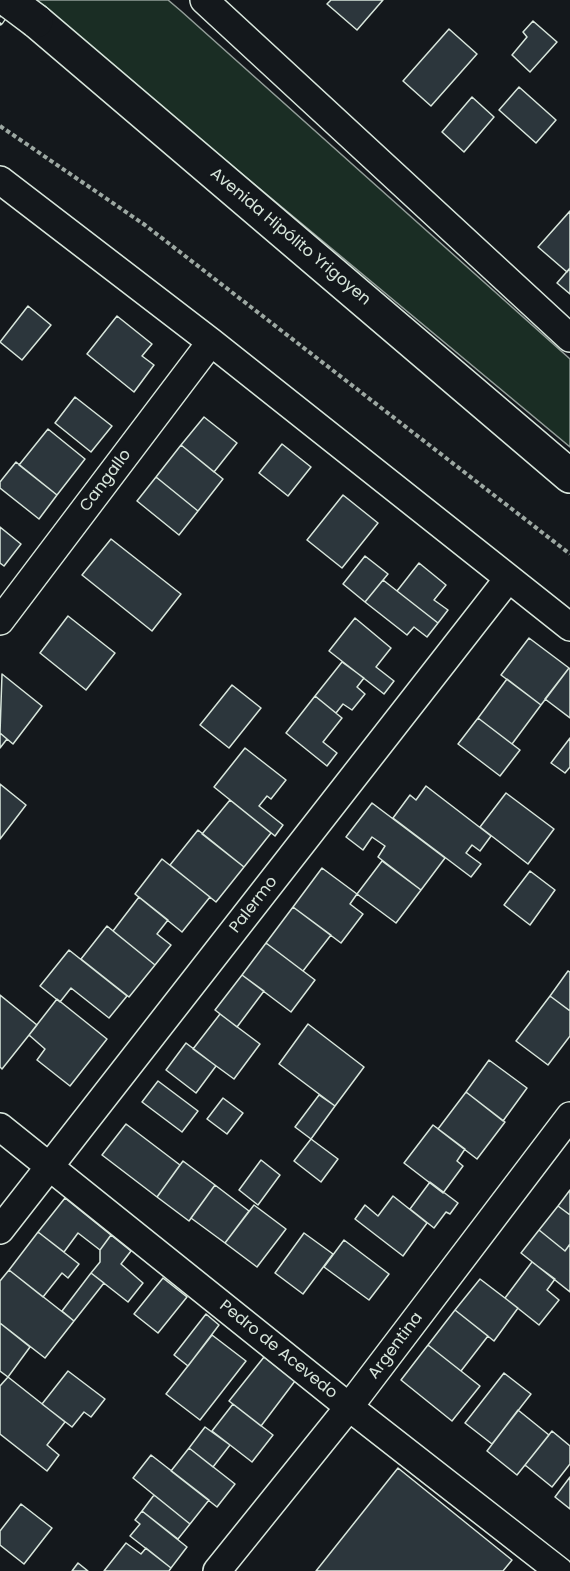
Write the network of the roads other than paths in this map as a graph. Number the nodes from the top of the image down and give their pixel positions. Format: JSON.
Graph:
{"nodes":[{"id":1,"x":8,"y":0,"type":"edge"},
{"id":2,"x":204,"y":0,"type":"edge"},
{"id":3,"x":0,"y":180,"type":"edge"},
{"id":4,"x":570,"y":338,"type":"edge"},
{"id":5,"x":211,"y":342,"type":"junction"},
{"id":6,"x":570,"y":476,"type":"edge"},
{"id":7,"x":508,"y":579,"type":"junction"},
{"id":8,"x":0,"y":621,"type":"edge"},
{"id":9,"x":570,"y":627,"type":"edge"},
{"id":10,"x":570,"y":1116,"type":"edge"},
{"id":11,"x":0,"y":1127,"type":"edge"},
{"id":12,"x":50,"y":1167,"type":"junction"},
{"id":13,"x":0,"y":1230,"type":"edge"},
{"id":14,"x":349,"y":1407,"type":"junction"},
{"id":15,"x":217,"y":1571,"type":"edge"},
{"id":16,"x":559,"y":1571,"type":"edge"}],
"edges":[{"from":1,"to":6,"type":"main road","name":"Avenida Hipólito Yrigoyen","bridge":true},
{"from":2,"to":4,"type":"street"},
{"from":3,"to":5,"type":"street"},
{"from":5,"to":7,"type":"street"},
{"from":5,"to":8,"type":"street","name":"Cangallo"},
{"from":7,"to":9,"type":"street"},
{"from":7,"to":12,"type":"street","name":"Palermo"},
{"from":10,"to":14,"type":"street","name":"Argentina"},
{"from":11,"to":12,"type":"street","name":"Pedro de Acevedo"},
{"from":12,"to":13,"type":"street","name":"Palermo"},
{"from":12,"to":14,"type":"street","name":"Pedro de Acevedo"},
{"from":14,"to":15,"type":"street","name":"Argentina"},
{"from":14,"to":16,"type":"street","name":"Pedro de Acevedo"}]}
